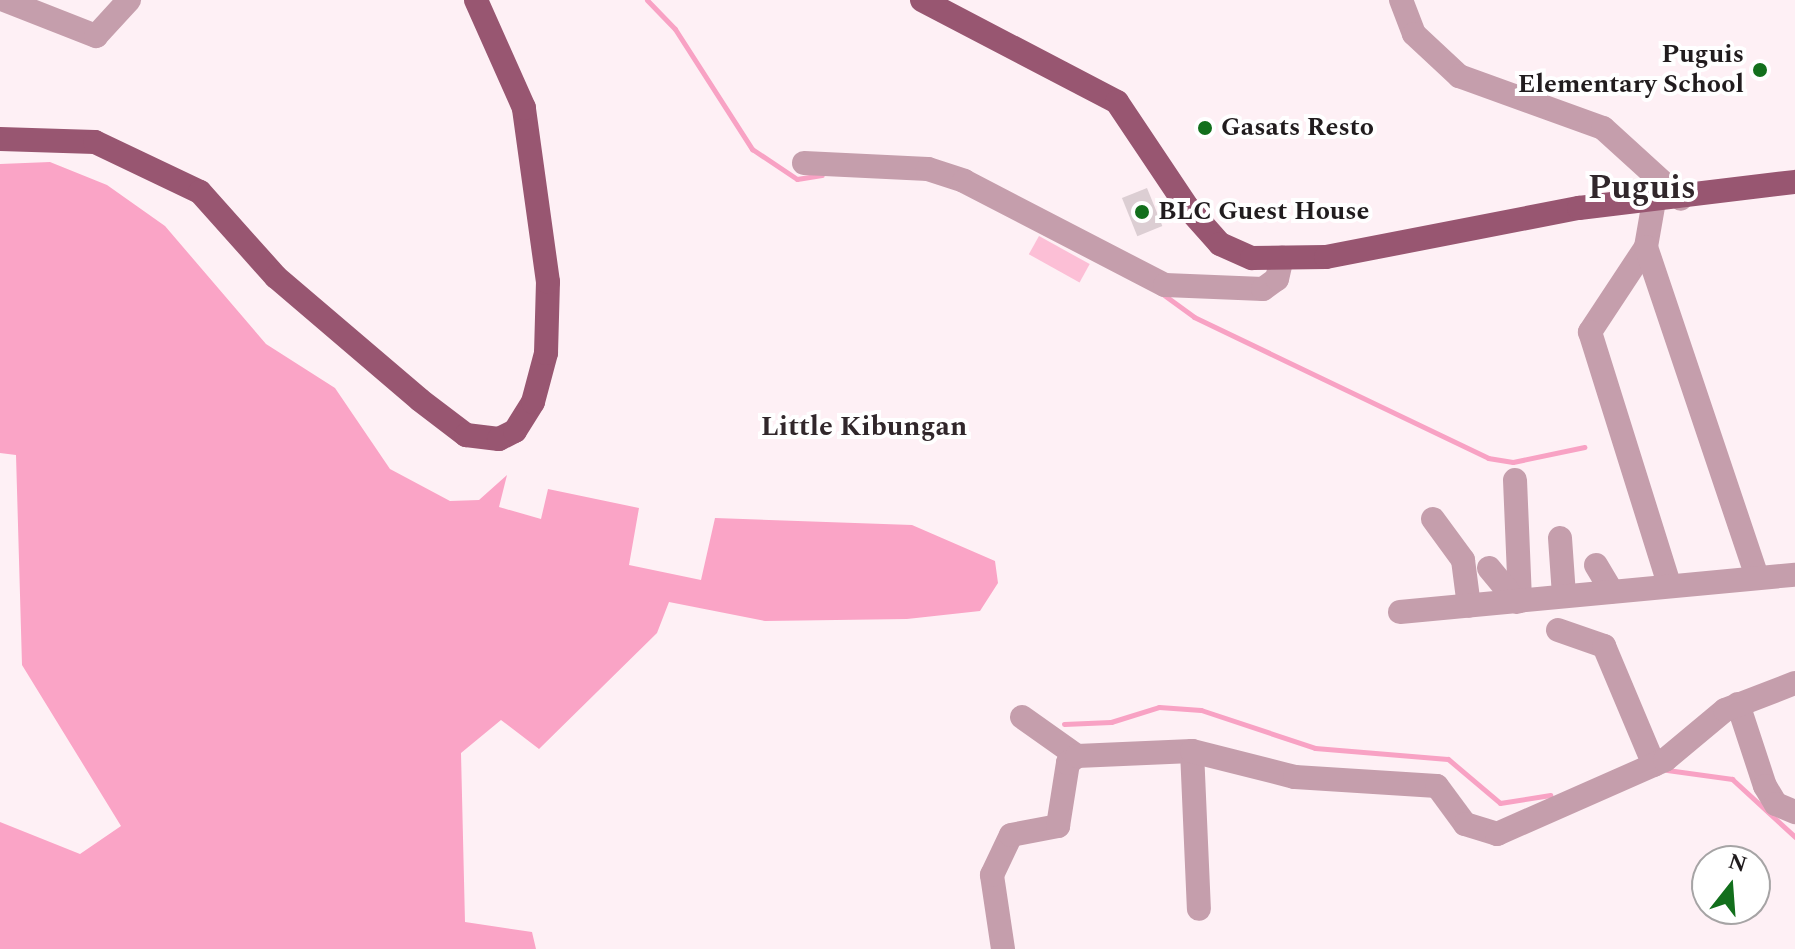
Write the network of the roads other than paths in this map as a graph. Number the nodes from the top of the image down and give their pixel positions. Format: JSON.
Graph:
{"nodes":[{"id":1,"x":4,"y":0,"type":"edge"},
{"id":2,"x":129,"y":0,"type":"edge"},
{"id":3,"x":476,"y":0,"type":"edge"},
{"id":4,"x":922,"y":0,"type":"edge"},
{"id":5,"x":1401,"y":0,"type":"edge"},
{"id":6,"x":0,"y":139,"type":"edge"},
{"id":7,"x":804,"y":163,"type":"dead end"},
{"id":8,"x":1795,"y":182,"type":"edge"},
{"id":9,"x":1681,"y":199,"type":"junction"},
{"id":10,"x":1654,"y":201,"type":"junction"},
{"id":11,"x":1646,"y":247,"type":"junction"},
{"id":12,"x":1282,"y":258,"type":"junction"},
{"id":13,"x":1515,"y":480,"type":"dead end"},
{"id":14,"x":1433,"y":519,"type":"dead end"},
{"id":15,"x":1560,"y":538,"type":"dead end"},
{"id":16,"x":1596,"y":565,"type":"dead end"},
{"id":17,"x":1489,"y":568,"type":"dead end"},
{"id":18,"x":1756,"y":573,"type":"junction"},
{"id":19,"x":1795,"y":575,"type":"edge"},
{"id":20,"x":1669,"y":584,"type":"junction"},
{"id":21,"x":1612,"y":592,"type":"junction"},
{"id":22,"x":1564,"y":595,"type":"junction"},
{"id":23,"x":1518,"y":602,"type":"junction"},
{"id":24,"x":1469,"y":606,"type":"junction"},
{"id":25,"x":1400,"y":612,"type":"dead end"},
{"id":26,"x":1558,"y":630,"type":"dead end"},
{"id":27,"x":1795,"y":683,"type":"edge"},
{"id":28,"x":1738,"y":704,"type":"junction"},
{"id":29,"x":1022,"y":717,"type":"dead end"},
{"id":30,"x":1192,"y":751,"type":"junction"},
{"id":31,"x":1077,"y":756,"type":"junction"},
{"id":32,"x":1654,"y":765,"type":"junction"},
{"id":33,"x":1795,"y":812,"type":"edge"},
{"id":34,"x":1199,"y":909,"type":"dead end"},
{"id":35,"x":1003,"y":949,"type":"edge"}],
"edges":[{"from":1,"to":2,"type":"street"},
{"from":3,"to":6,"type":"main road"},
{"from":4,"to":12,"type":"main road"},
{"from":5,"to":9,"type":"street"},
{"from":7,"to":12,"type":"street"},
{"from":8,"to":9,"type":"main road"},
{"from":9,"to":10,"type":"main road"},
{"from":10,"to":11,"type":"street"},
{"from":10,"to":12,"type":"main road"},
{"from":11,"to":18,"type":"street"},
{"from":11,"to":20,"type":"street"},
{"from":13,"to":23,"type":"street"},
{"from":14,"to":24,"type":"street"},
{"from":15,"to":22,"type":"street"},
{"from":16,"to":21,"type":"street"},
{"from":17,"to":23,"type":"street"},
{"from":18,"to":19,"type":"street"},
{"from":18,"to":20,"type":"street"},
{"from":20,"to":21,"type":"street"},
{"from":21,"to":22,"type":"street"},
{"from":22,"to":23,"type":"street"},
{"from":23,"to":24,"type":"street"},
{"from":24,"to":25,"type":"street"},
{"from":26,"to":32,"type":"street"},
{"from":27,"to":28,"type":"street"},
{"from":28,"to":32,"type":"street"},
{"from":28,"to":33,"type":"street"},
{"from":29,"to":31,"type":"street"},
{"from":30,"to":31,"type":"street"},
{"from":30,"to":32,"type":"street"},
{"from":30,"to":34,"type":"street"},
{"from":31,"to":35,"type":"street"}]}
